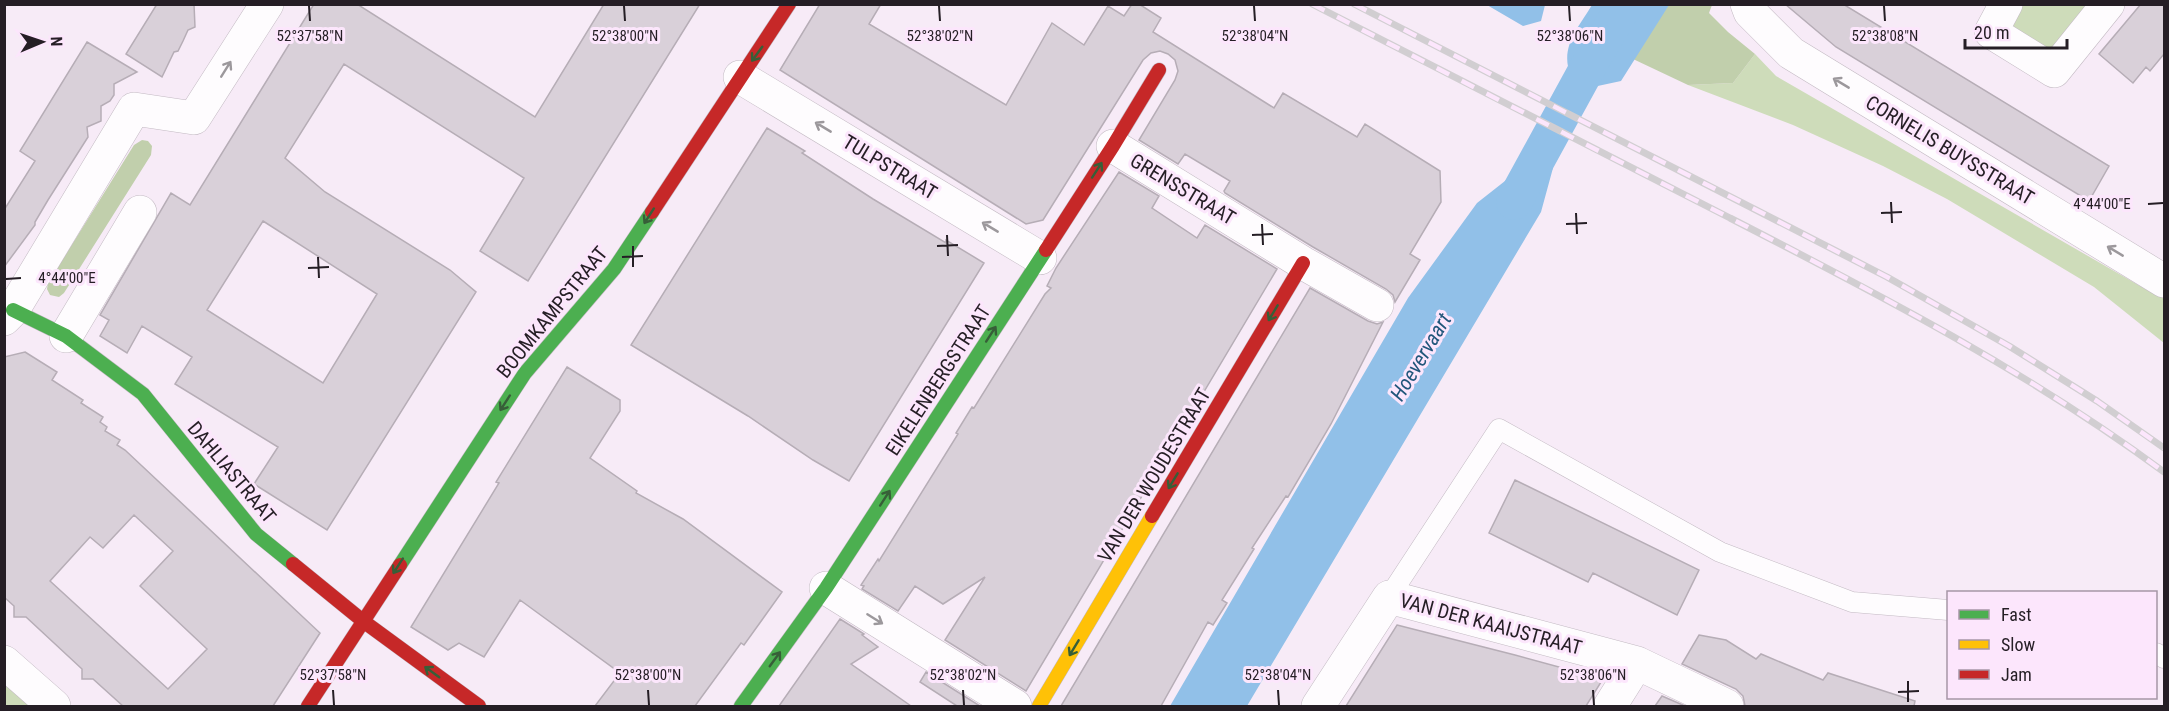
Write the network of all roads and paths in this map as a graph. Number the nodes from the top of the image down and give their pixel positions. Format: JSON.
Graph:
{"nodes":[{"id":1,"x":267,"y":4,"type":"edge"},
{"id":2,"x":789,"y":4,"type":"edge"},
{"id":3,"x":1747,"y":4,"type":"edge"},
{"id":4,"x":2006,"y":4,"type":"edge"},
{"id":5,"x":2108,"y":4,"type":"edge"},
{"id":6,"x":1159,"y":70,"type":"dead end"},
{"id":7,"x":740,"y":76,"type":"junction"},
{"id":8,"x":1113,"y":146,"type":"junction"},
{"id":9,"x":140,"y":212,"type":"dead end"},
{"id":10,"x":1040,"y":258,"type":"junction"},
{"id":11,"x":1303,"y":262,"type":"junction"},
{"id":12,"x":2164,"y":281,"type":"edge"},
{"id":13,"x":1377,"y":305,"type":"dead end"},
{"id":14,"x":9,"y":314,"type":"edge"},
{"id":15,"x":66,"y":336,"type":"junction"},
{"id":16,"x":826,"y":588,"type":"junction"},
{"id":17,"x":1389,"y":597,"type":"junction"},
{"id":18,"x":1947,"y":610,"type":"edge"},
{"id":19,"x":363,"y":621,"type":"junction"},
{"id":20,"x":4,"y":662,"type":"edge"},
{"id":21,"x":1637,"y":663,"type":"junction"},
{"id":22,"x":54,"y":706,"type":"edge"},
{"id":23,"x":308,"y":706,"type":"edge"},
{"id":24,"x":479,"y":706,"type":"edge"},
{"id":25,"x":741,"y":706,"type":"edge"},
{"id":26,"x":1015,"y":706,"type":"edge"},
{"id":27,"x":1039,"y":706,"type":"edge"},
{"id":28,"x":1318,"y":706,"type":"edge"},
{"id":29,"x":1610,"y":706,"type":"edge"},
{"id":30,"x":1727,"y":706,"type":"edge"}],
"edges":[{"from":14,"to":1,"type":"street","one_way":true},
{"from":2,"to":7,"type":"street","name":"BOOMKAMPSTRAAT","one_way":true},
{"from":12,"to":3,"type":"street","name":"CORNELIS BUYSSTRAAT","one_way":true},
{"from":4,"to":5,"type":"street"},
{"from":6,"to":8,"type":"street","name":"EIKELENBERGSTRAAT"},
{"from":10,"to":7,"type":"street","name":"TULPSTRAAT","one_way":true},
{"from":7,"to":19,"type":"street","name":"BOOMKAMPSTRAAT","one_way":true},
{"from":10,"to":8,"type":"street","name":"EIKELENBERGSTRAAT","one_way":true},
{"from":8,"to":11,"type":"street","name":"GRENSSTRAAT"},
{"from":9,"to":15,"type":"street"},
{"from":16,"to":10,"type":"street","name":"EIKELENBERGSTRAAT","one_way":true},
{"from":11,"to":13,"type":"street","name":"GRENSSTRAAT"},
{"from":11,"to":27,"type":"street","name":"VAN DER WOUDESTRAAT","one_way":true},
{"from":14,"to":15,"type":"street","name":"DAHLIASTRAAT"},
{"from":15,"to":19,"type":"street","name":"DAHLIASTRAAT"},
{"from":25,"to":16,"type":"street","name":"EIKELENBERGSTRAAT","one_way":true},
{"from":16,"to":26,"type":"street","one_way":true},
{"from":17,"to":18,"type":"lane"},
{"from":17,"to":21,"type":"street","name":"VAN DER KAAIJSTRAAT"},
{"from":17,"to":28,"type":"street"},
{"from":19,"to":23,"type":"street","name":"BOOMKAMPSTRAAT"},
{"from":24,"to":19,"type":"street","name":"DAHLIASTRAAT","one_way":true},
{"from":20,"to":22,"type":"street"},
{"from":21,"to":29,"type":"street"},
{"from":21,"to":30,"type":"street","name":"VAN DER KAAIJSTRAAT"}]}
